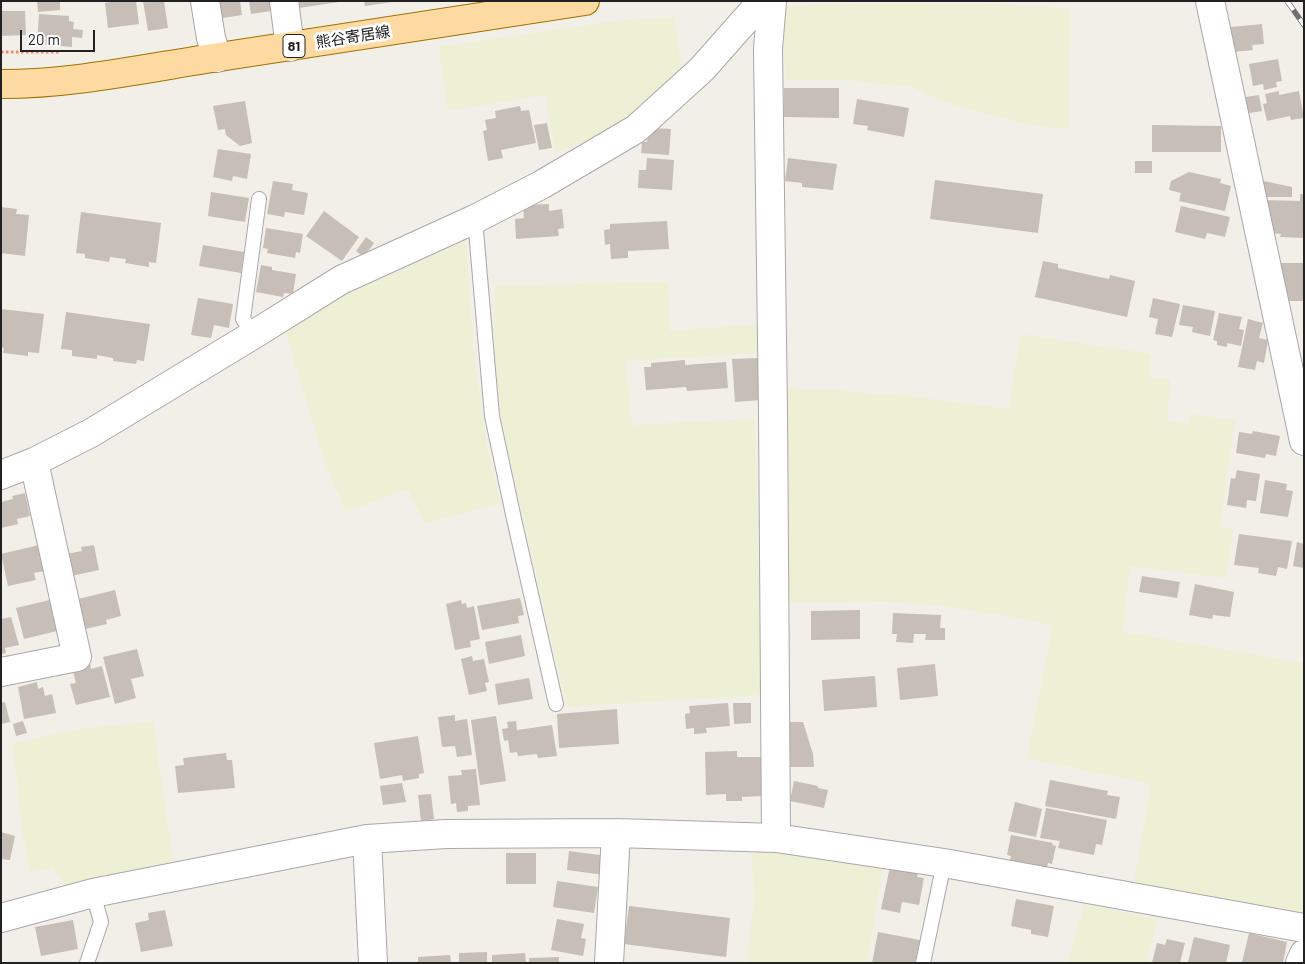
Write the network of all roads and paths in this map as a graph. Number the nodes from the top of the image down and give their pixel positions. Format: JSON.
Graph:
{"nodes":[{"id":1,"x":205,"y":1,"type":"edge"},
{"id":2,"x":284,"y":1,"type":"edge"},
{"id":3,"x":585,"y":1,"type":"edge"},
{"id":4,"x":760,"y":1,"type":"edge"},
{"id":5,"x":772,"y":1,"type":"edge"},
{"id":6,"x":1210,"y":1,"type":"edge"},
{"id":7,"x":290,"y":47,"type":"junction"},
{"id":8,"x":217,"y":58,"type":"junction"},
{"id":9,"x":1,"y":84,"type":"edge"},
{"id":10,"x":259,"y":199,"type":"dead end"},
{"id":11,"x":475,"y":219,"type":"junction"},
{"id":12,"x":253,"y":335,"type":"junction"},
{"id":13,"x":1304,"y":441,"type":"edge"},
{"id":14,"x":34,"y":462,"type":"junction"},
{"id":15,"x":1,"y":475,"type":"edge"},
{"id":16,"x":1,"y":672,"type":"edge"},
{"id":17,"x":556,"y":704,"type":"dead end"},
{"id":18,"x":616,"y":833,"type":"junction"},
{"id":19,"x":776,"y":838,"type":"junction"},
{"id":20,"x":366,"y":839,"type":"junction"},
{"id":21,"x":944,"y":863,"type":"junction"},
{"id":22,"x":93,"y":893,"type":"junction"},
{"id":23,"x":1,"y":918,"type":"edge"},
{"id":24,"x":1304,"y":928,"type":"edge"},
{"id":25,"x":1304,"y":954,"type":"edge"},
{"id":26,"x":87,"y":963,"type":"edge"},
{"id":27,"x":373,"y":963,"type":"edge"},
{"id":28,"x":609,"y":963,"type":"edge"},
{"id":29,"x":923,"y":963,"type":"edge"},
{"id":30,"x":1300,"y":963,"type":"edge"}],
"edges":[{"from":1,"to":8,"type":"street"},
{"from":2,"to":7,"type":"street"},
{"from":3,"to":7,"type":"main road","name":"熊谷寄居線","number":"81"},
{"from":4,"to":11,"type":"street"},
{"from":5,"to":19,"type":"street"},
{"from":6,"to":13,"type":"street"},
{"from":7,"to":8,"type":"main road","name":"熊谷寄居線","number":"81"},
{"from":8,"to":9,"type":"main road","name":"熊谷寄居線","number":"81"},
{"from":10,"to":12,"type":"lane"},
{"from":11,"to":12,"type":"street"},
{"from":11,"to":17,"type":"lane"},
{"from":12,"to":14,"type":"street"},
{"from":14,"to":15,"type":"street"},
{"from":14,"to":16,"type":"street"},
{"from":18,"to":19,"type":"street"},
{"from":18,"to":20,"type":"street"},
{"from":18,"to":28,"type":"street"},
{"from":19,"to":21,"type":"street"},
{"from":20,"to":22,"type":"street"},
{"from":20,"to":27,"type":"street"},
{"from":21,"to":24,"type":"street"},
{"from":21,"to":29,"type":"lane"},
{"from":22,"to":23,"type":"street"},
{"from":22,"to":26,"type":"lane"},
{"from":25,"to":30,"type":"street"}]}
